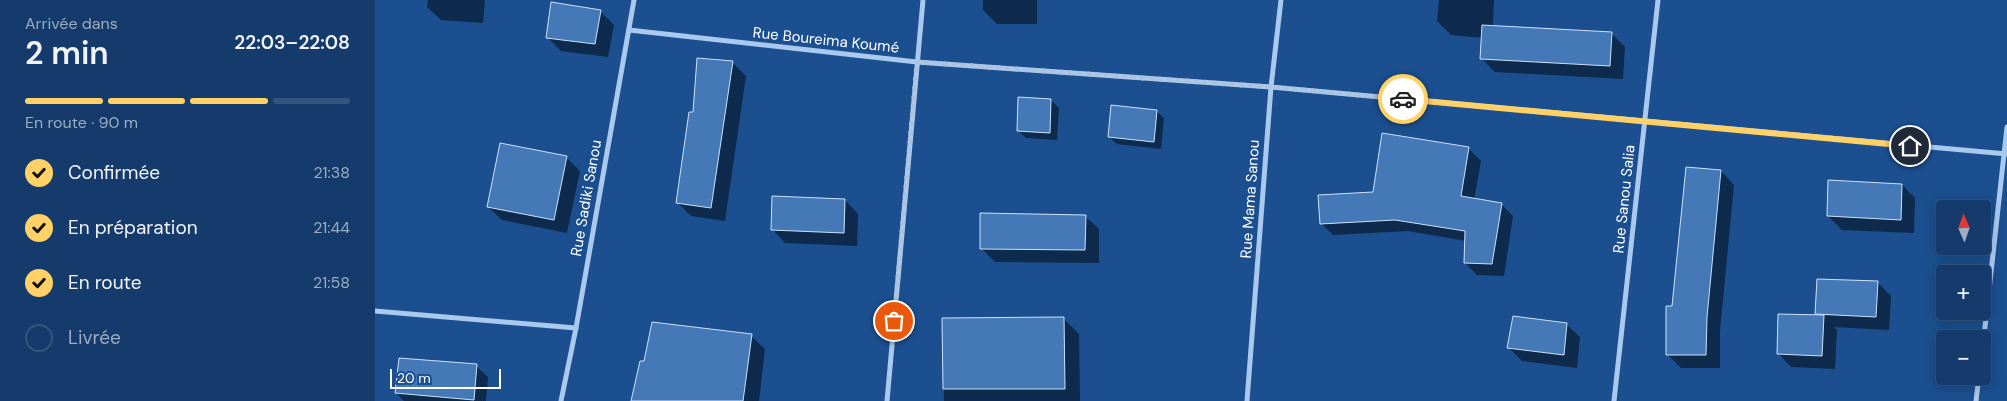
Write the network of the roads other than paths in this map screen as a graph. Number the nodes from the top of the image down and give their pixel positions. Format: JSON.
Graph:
{"nodes":[{"id":1,"x":634,"y":0,"type":"edge"},
{"id":2,"x":923,"y":0,"type":"edge"},
{"id":3,"x":1281,"y":0,"type":"edge"},
{"id":4,"x":1658,"y":0,"type":"edge"},
{"id":5,"x":629,"y":30,"type":"junction"},
{"id":6,"x":917,"y":62,"type":"junction"},
{"id":7,"x":1271,"y":87,"type":"junction"},
{"id":8,"x":1645,"y":122,"type":"junction"},
{"id":9,"x":2007,"y":127,"type":"edge"},
{"id":10,"x":2006,"y":154,"type":"edge"},
{"id":11,"x":375,"y":311,"type":"edge"},
{"id":12,"x":576,"y":328,"type":"junction"},
{"id":13,"x":1985,"y":330,"type":"edge"},
{"id":14,"x":1978,"y":385,"type":"edge"},
{"id":15,"x":561,"y":401,"type":"edge"},
{"id":16,"x":887,"y":401,"type":"edge"},
{"id":17,"x":1247,"y":401,"type":"edge"},
{"id":18,"x":1614,"y":401,"type":"edge"},
{"id":19,"x":1976,"y":401,"type":"edge"}],
"edges":[{"from":1,"to":5,"type":"street","name":"Rue Sadiki Sanou"},
{"from":2,"to":6,"type":"street"},
{"from":3,"to":7,"type":"street","name":"Rue Mama Sanou"},
{"from":4,"to":8,"type":"street","name":"Rue Sanou Salia"},
{"from":5,"to":6,"type":"street","name":"Rue Boureima Koumé"},
{"from":5,"to":12,"type":"street","name":"Rue Sadiki Sanou"},
{"from":6,"to":7,"type":"street","name":"Rue Boureima Koumé"},
{"from":6,"to":16,"type":"street"},
{"from":7,"to":8,"type":"street","name":"Rue Boureima Koumé"},
{"from":7,"to":17,"type":"street","name":"Rue Mama Sanou"},
{"from":8,"to":10,"type":"street","name":"Rue Boureima Koumé"},
{"from":8,"to":18,"type":"street","name":"Rue Sanou Salia"},
{"from":9,"to":10,"type":"street"},
{"from":10,"to":13,"type":"street"},
{"from":11,"to":12,"type":"street"},
{"from":12,"to":15,"type":"street","name":"Rue Sadiki Sanou"},
{"from":14,"to":19,"type":"street"}]}
